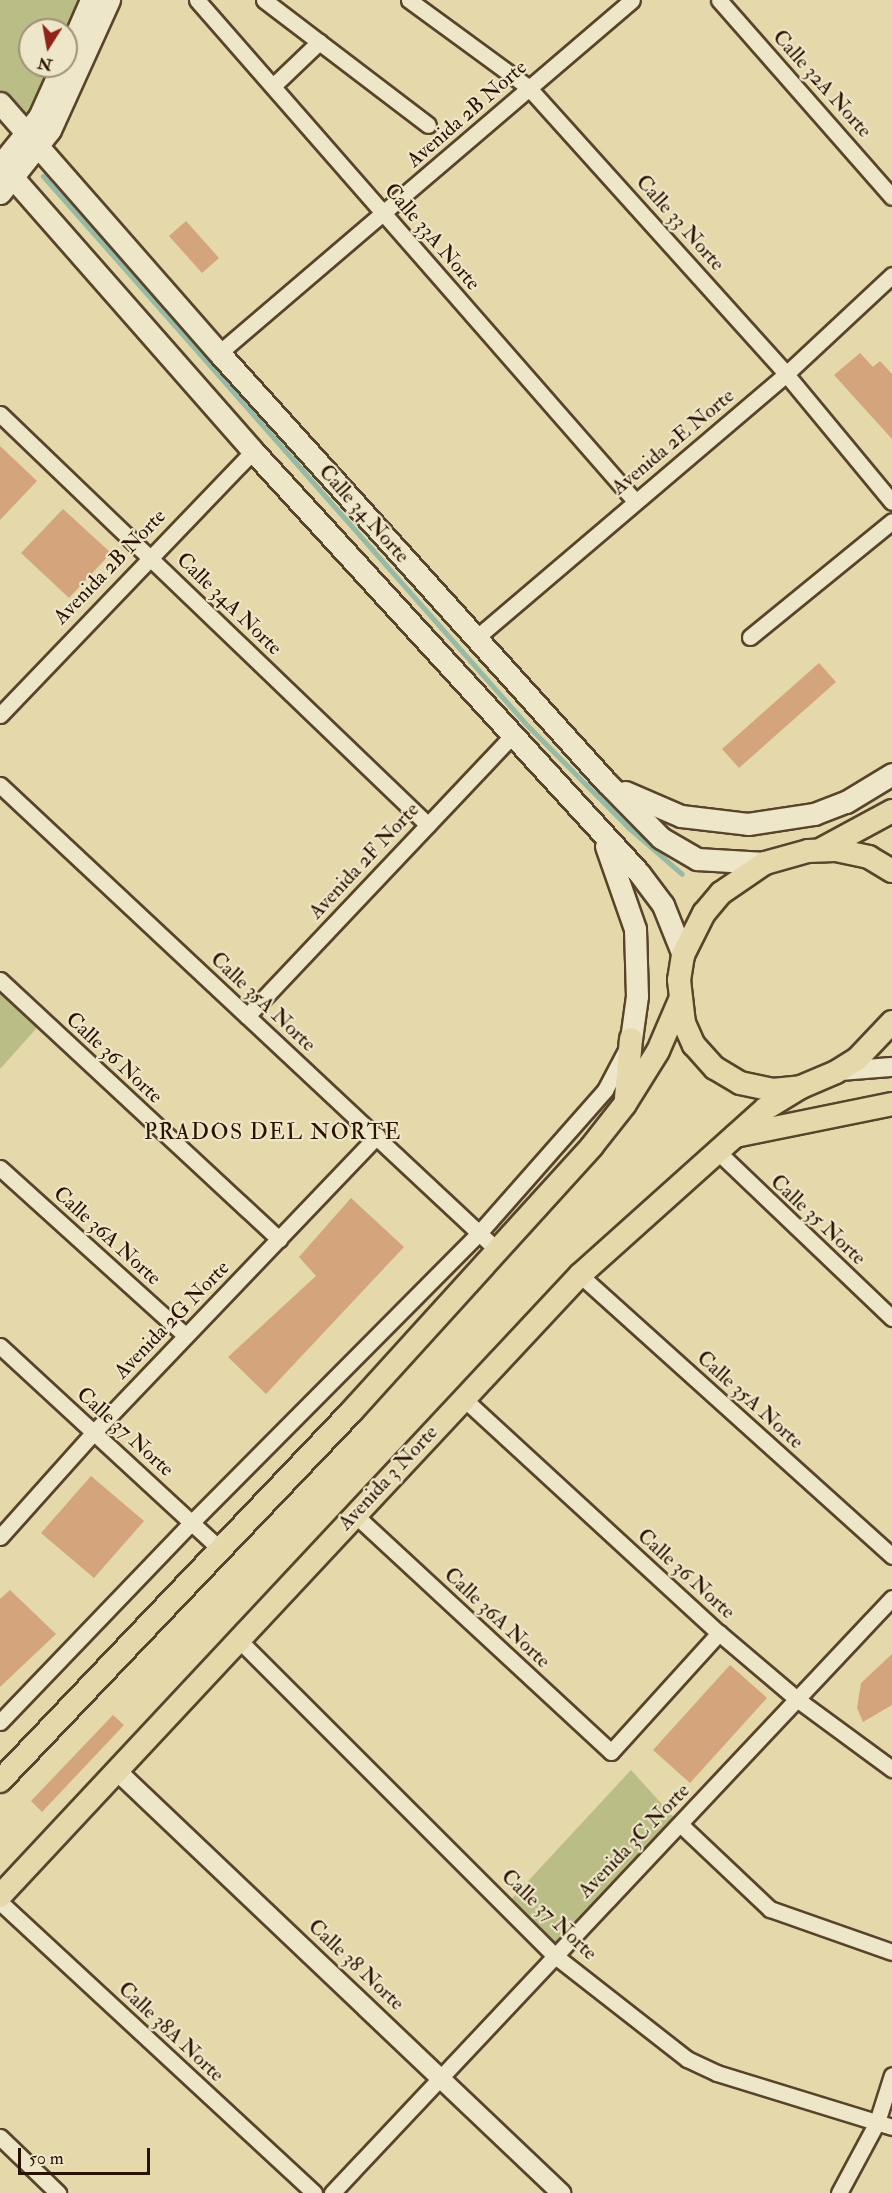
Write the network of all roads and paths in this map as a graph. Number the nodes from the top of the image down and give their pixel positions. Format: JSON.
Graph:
{"nodes":[{"id":1,"x":91,"y":0,"type":"edge"},
{"id":2,"x":109,"y":0,"type":"edge"},
{"id":3,"x":197,"y":0,"type":"edge"},
{"id":4,"x":264,"y":0,"type":"edge"},
{"id":5,"x":409,"y":0,"type":"edge"},
{"id":6,"x":632,"y":0,"type":"edge"},
{"id":7,"x":719,"y":0,"type":"edge"},
{"id":8,"x":78,"y":30,"type":"edge"},
{"id":9,"x":319,"y":42,"type":"junction"},
{"id":10,"x":57,"y":78,"type":"edge"},
{"id":11,"x":273,"y":86,"type":"junction"},
{"id":12,"x":528,"y":87,"type":"junction"},
{"id":13,"x":0,"y":103,"type":"edge"},
{"id":14,"x":429,"y":125,"type":"dead end"},
{"id":15,"x":32,"y":139,"type":"junction"},
{"id":16,"x":3,"y":173,"type":"edge"},
{"id":17,"x":892,"y":197,"type":"edge"},
{"id":18,"x":385,"y":214,"type":"junction"},
{"id":19,"x":892,"y":275,"type":"edge"},
{"id":20,"x":219,"y":353,"type":"junction"},
{"id":21,"x":786,"y":374,"type":"junction"},
{"id":22,"x":0,"y":414,"type":"edge"},
{"id":23,"x":253,"y":451,"type":"junction"},
{"id":24,"x":635,"y":501,"type":"junction"},
{"id":25,"x":892,"y":502,"type":"edge"},
{"id":26,"x":892,"y":521,"type":"edge"},
{"id":27,"x":148,"y":556,"type":"junction"},
{"id":28,"x":750,"y":637,"type":"dead end"},
{"id":29,"x":476,"y":638,"type":"junction"},
{"id":30,"x":0,"y":715,"type":"edge"},
{"id":31,"x":513,"y":735,"type":"junction"},
{"id":32,"x":892,"y":774,"type":"edge"},
{"id":33,"x":606,"y":782,"type":"junction"},
{"id":34,"x":0,"y":785,"type":"edge"},
{"id":35,"x":892,"y":811,"type":"edge"},
{"id":36,"x":593,"y":822,"type":"junction"},
{"id":37,"x":428,"y":825,"type":"junction"},
{"id":38,"x":818,"y":851,"type":"junction"},
{"id":39,"x":765,"y":863,"type":"junction"},
{"id":40,"x":892,"y":871,"type":"edge"},
{"id":41,"x":683,"y":955,"type":"junction"},
{"id":42,"x":0,"y":980,"type":"edge"},
{"id":43,"x":680,"y":1000,"type":"junction"},
{"id":44,"x":247,"y":1016,"type":"junction"},
{"id":45,"x":892,"y":1022,"type":"edge"},
{"id":46,"x":632,"y":1040,"type":"junction"},
{"id":47,"x":892,"y":1067,"type":"edge"},
{"id":48,"x":836,"y":1072,"type":"junction"},
{"id":49,"x":801,"y":1087,"type":"junction"},
{"id":50,"x":625,"y":1104,"type":"junction"},
{"id":51,"x":892,"y":1104,"type":"edge"},
{"id":52,"x":377,"y":1136,"type":"junction"},
{"id":53,"x":725,"y":1144,"type":"junction"},
{"id":54,"x":0,"y":1168,"type":"edge"},
{"id":55,"x":479,"y":1233,"type":"junction"},
{"id":56,"x":279,"y":1239,"type":"junction"},
{"id":57,"x":496,"y":1249,"type":"junction"},
{"id":58,"x":579,"y":1275,"type":"junction"},
{"id":59,"x":892,"y":1318,"type":"edge"},
{"id":60,"x":185,"y":1335,"type":"junction"},
{"id":61,"x":0,"y":1346,"type":"edge"},
{"id":62,"x":463,"y":1398,"type":"junction"},
{"id":63,"x":94,"y":1432,"type":"junction"},
{"id":64,"x":354,"y":1514,"type":"junction"},
{"id":65,"x":192,"y":1522,"type":"junction"},
{"id":66,"x":1,"y":1535,"type":"edge"},
{"id":67,"x":220,"y":1549,"type":"junction"},
{"id":68,"x":892,"y":1556,"type":"edge"},
{"id":69,"x":892,"y":1598,"type":"edge"},
{"id":70,"x":719,"y":1633,"type":"junction"},
{"id":71,"x":238,"y":1639,"type":"junction"},
{"id":72,"x":798,"y":1700,"type":"junction"},
{"id":73,"x":0,"y":1722,"type":"edge"},
{"id":74,"x":892,"y":1769,"type":"edge"},
{"id":75,"x":117,"y":1771,"type":"junction"},
{"id":76,"x":0,"y":1781,"type":"edge"},
{"id":77,"x":680,"y":1824,"type":"junction"},
{"id":78,"x":0,"y":1896,"type":"edge"},
{"id":79,"x":0,"y":1902,"type":"edge"},
{"id":80,"x":892,"y":1952,"type":"edge"},
{"id":81,"x":554,"y":1955,"type":"junction"},
{"id":82,"x":440,"y":2075,"type":"junction"},
{"id":83,"x":892,"y":2075,"type":"edge"},
{"id":84,"x":885,"y":2125,"type":"edge"},
{"id":85,"x":0,"y":2137,"type":"edge"},
{"id":86,"x":58,"y":2193,"type":"edge"},
{"id":87,"x":314,"y":2193,"type":"edge"},
{"id":88,"x":332,"y":2193,"type":"edge"},
{"id":89,"x":561,"y":2193,"type":"edge"},
{"id":90,"x":839,"y":2193,"type":"edge"}],
"edges":[{"from":1,"to":8,"type":"main road"},
{"from":2,"to":15,"type":"main road"},
{"from":3,"to":11,"type":"street","name":"Calle 33A Norte"},
{"from":4,"to":9,"type":"street"},
{"from":5,"to":12,"type":"street","name":"Calle 33 Norte"},
{"from":6,"to":12,"type":"street","name":"Avenida 2B Norte"},
{"from":7,"to":17,"type":"street","name":"Calle 32A Norte"},
{"from":9,"to":11,"type":"street"},
{"from":9,"to":14,"type":"street"},
{"from":10,"to":15,"type":"main road"},
{"from":11,"to":18,"type":"street","name":"Calle 33A Norte"},
{"from":12,"to":18,"type":"street","name":"Avenida 2B Norte"},
{"from":12,"to":21,"type":"street","name":"Calle 33 Norte"},
{"from":13,"to":15,"type":"main road","name":"Calle 34 Norte"},
{"from":15,"to":16,"type":"main road"},
{"from":15,"to":20,"type":"main road","name":"Calle 34 Norte"},
{"from":16,"to":23,"type":"main road","name":"Calle 34 Norte"},
{"from":18,"to":20,"type":"street","name":"Avenida 2B Norte"},
{"from":18,"to":24,"type":"street","name":"Calle 33A Norte"},
{"from":19,"to":21,"type":"street","name":"Avenida 2E Norte"},
{"from":20,"to":29,"type":"main road","name":"Calle 34 Norte"},
{"from":21,"to":24,"type":"street","name":"Avenida 2E Norte"},
{"from":21,"to":25,"type":"street","name":"Calle 33 Norte"},
{"from":22,"to":27,"type":"street","name":"Calle 34A Norte"},
{"from":23,"to":27,"type":"street","name":"Avenida 2B Norte"},
{"from":23,"to":31,"type":"main road","name":"Calle 34 Norte"},
{"from":24,"to":29,"type":"street","name":"Avenida 2E Norte"},
{"from":26,"to":28,"type":"street"},
{"from":27,"to":30,"type":"street","name":"Avenida 2B Norte"},
{"from":27,"to":37,"type":"street","name":"Calle 34A Norte"},
{"from":29,"to":33,"type":"main road","name":"Calle 34 Norte"},
{"from":31,"to":36,"type":"main road","name":"Calle 34 Norte"},
{"from":31,"to":37,"type":"street","name":"Avenida 2F Norte"},
{"from":32,"to":33,"type":"main road"},
{"from":33,"to":39,"type":"main road","name":"Calle 34 Norte"},
{"from":34,"to":44,"type":"street","name":"Calle 35A Norte"},
{"from":35,"to":38,"type":"main road"},
{"from":36,"to":41,"type":"main road","name":"Calle 34 Norte"},
{"from":36,"to":46,"type":"main road"},
{"from":37,"to":44,"type":"street","name":"Avenida 2F Norte"},
{"from":38,"to":39,"type":"main road"},
{"from":38,"to":40,"type":"main road"},
{"from":39,"to":41,"type":"main road"},
{"from":41,"to":43,"type":"main road"},
{"from":42,"to":56,"type":"street","name":"Calle 36 Norte"},
{"from":43,"to":49,"type":"main road"},
{"from":43,"to":50,"type":"main road"},
{"from":44,"to":52,"type":"street","name":"Calle 35A Norte"},
{"from":45,"to":48,"type":"main road"},
{"from":46,"to":50,"type":"main road"},
{"from":46,"to":55,"type":"street"},
{"from":47,"to":48,"type":"street"},
{"from":48,"to":49,"type":"main road"},
{"from":49,"to":53,"type":"main road","name":"Avenida 3 Norte"},
{"from":50,"to":57,"type":"main road"},
{"from":51,"to":53,"type":"main road"},
{"from":52,"to":55,"type":"street","name":"Calle 35A Norte"},
{"from":52,"to":56,"type":"street","name":"Avenida 2G Norte"},
{"from":53,"to":58,"type":"main road","name":"Avenida 3 Norte"},
{"from":53,"to":59,"type":"street","name":"Calle 35 Norte"},
{"from":54,"to":60,"type":"street","name":"Calle 36A Norte"},
{"from":55,"to":57,"type":"street","name":"Calle 35A Norte"},
{"from":55,"to":65,"type":"street"},
{"from":56,"to":60,"type":"street","name":"Avenida 2G Norte"},
{"from":57,"to":67,"type":"main road"},
{"from":58,"to":62,"type":"main road","name":"Avenida 3 Norte"},
{"from":58,"to":68,"type":"street","name":"Calle 35A Norte"},
{"from":60,"to":63,"type":"street","name":"Avenida 2G Norte"},
{"from":61,"to":63,"type":"street","name":"Calle 37 Norte"},
{"from":62,"to":64,"type":"main road","name":"Avenida 3 Norte"},
{"from":62,"to":70,"type":"street","name":"Calle 36 Norte"},
{"from":63,"to":65,"type":"street","name":"Calle 37 Norte"},
{"from":63,"to":66,"type":"street","name":"Avenida 2G Norte"},
{"from":64,"to":70,"type":"street","name":"Calle 36A Norte"},
{"from":64,"to":71,"type":"main road","name":"Avenida 3 Norte"},
{"from":65,"to":67,"type":"street","name":"Calle 37 Norte"},
{"from":65,"to":73,"type":"street"},
{"from":67,"to":76,"type":"main road"},
{"from":69,"to":72,"type":"street","name":"Avenida 3C Norte"},
{"from":70,"to":72,"type":"street","name":"Calle 36 Norte"},
{"from":71,"to":75,"type":"main road","name":"Avenida 3 Norte"},
{"from":71,"to":81,"type":"street","name":"Calle 37 Norte"},
{"from":72,"to":74,"type":"street","name":"Calle 36 Norte"},
{"from":72,"to":77,"type":"street","name":"Avenida 3C Norte"},
{"from":75,"to":78,"type":"main road","name":"Avenida 3 Norte"},
{"from":75,"to":82,"type":"street","name":"Calle 38 Norte"},
{"from":77,"to":80,"type":"street"},
{"from":77,"to":81,"type":"street","name":"Avenida 3C Norte"},
{"from":79,"to":87,"type":"street","name":"Calle 38A Norte"},
{"from":81,"to":82,"type":"street","name":"Avenida 3C Norte"},
{"from":81,"to":84,"type":"street","name":"Calle 37 Norte"},
{"from":82,"to":88,"type":"street","name":"Avenida 3C Norte"},
{"from":82,"to":89,"type":"street","name":"Calle 38 Norte"},
{"from":83,"to":84,"type":"street"},
{"from":84,"to":90,"type":"street"},
{"from":85,"to":86,"type":"street"}]}
